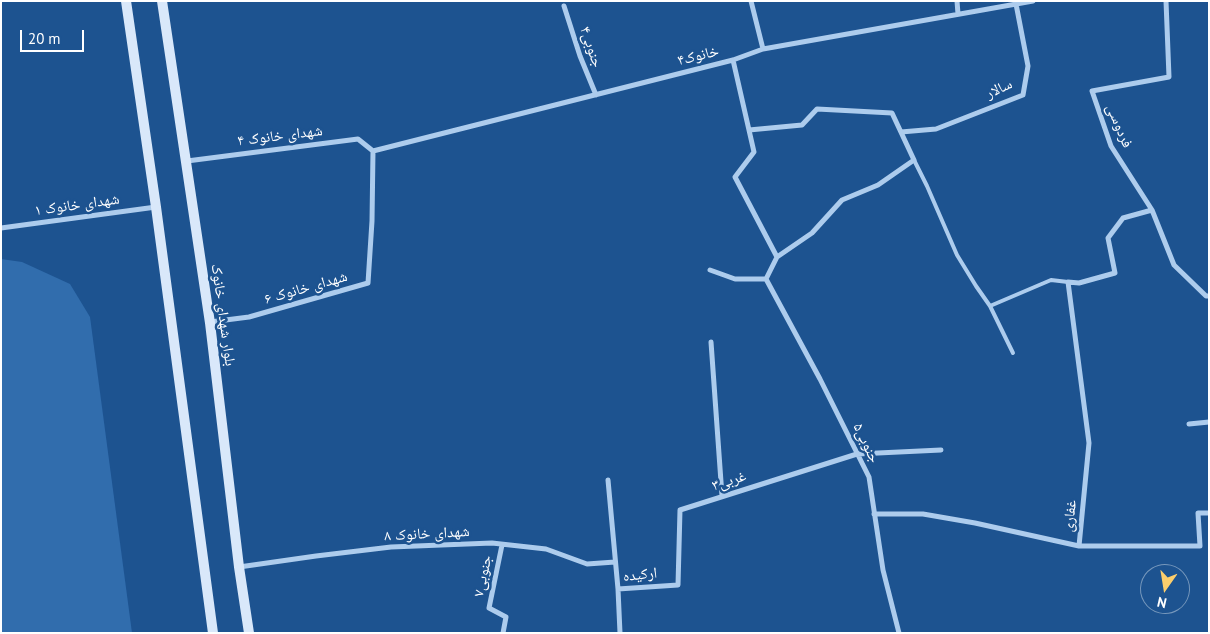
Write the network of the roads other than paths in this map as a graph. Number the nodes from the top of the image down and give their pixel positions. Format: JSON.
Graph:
{"nodes":[{"id":1,"x":126,"y":1,"type":"edge"},
{"id":2,"x":162,"y":1,"type":"edge"},
{"id":3,"x":751,"y":1,"type":"edge"},
{"id":4,"x":957,"y":1,"type":"edge"},
{"id":5,"x":1033,"y":1,"type":"edge"},
{"id":6,"x":1166,"y":1,"type":"edge"},
{"id":7,"x":1016,"y":4,"type":"junction"},
{"id":8,"x":564,"y":6,"type":"dead end"},
{"id":9,"x":958,"y":14,"type":"junction"},
{"id":10,"x":763,"y":49,"type":"junction"},
{"id":11,"x":733,"y":60,"type":"junction"},
{"id":12,"x":596,"y":95,"type":"junction"},
{"id":13,"x":748,"y":130,"type":"junction"},
{"id":14,"x":901,"y":132,"type":"junction"},
{"id":15,"x":373,"y":152,"type":"junction"},
{"id":16,"x":914,"y":160,"type":"junction"},
{"id":17,"x":186,"y":161,"type":"junction"},
{"id":18,"x":156,"y":207,"type":"junction"},
{"id":19,"x":1152,"y":210,"type":"junction"},
{"id":20,"x":1,"y":228,"type":"edge"},
{"id":21,"x":777,"y":257,"type":"junction"},
{"id":22,"x":710,"y":270,"type":"dead end"},
{"id":23,"x":766,"y":279,"type":"junction"},
{"id":24,"x":1068,"y":282,"type":"junction"},
{"id":25,"x":1209,"y":296,"type":"edge"},
{"id":26,"x":990,"y":306,"type":"junction"},
{"id":27,"x":210,"y":322,"type":"junction"},
{"id":28,"x":711,"y":342,"type":"dead end"},
{"id":29,"x":1013,"y":353,"type":"dead end"},
{"id":30,"x":1209,"y":422,"type":"edge"},
{"id":31,"x":1190,"y":424,"type":"dead end"},
{"id":32,"x":941,"y":450,"type":"dead end"},
{"id":33,"x":857,"y":454,"type":"junction"},
{"id":34,"x":608,"y":480,"type":"dead end"},
{"id":35,"x":722,"y":496,"type":"junction"},
{"id":36,"x":1209,"y":513,"type":"edge"},
{"id":37,"x":874,"y":514,"type":"junction"},
{"id":38,"x":502,"y":545,"type":"junction"},
{"id":39,"x":1079,"y":546,"type":"junction"},
{"id":40,"x":615,"y":562,"type":"junction"},
{"id":41,"x":239,"y":568,"type":"junction"},
{"id":42,"x":678,"y":584,"type":"joint"},
{"id":43,"x":618,"y":589,"type":"junction"},
{"id":44,"x":213,"y":633,"type":"edge"},
{"id":45,"x":248,"y":633,"type":"edge"},
{"id":46,"x":503,"y":633,"type":"edge"},
{"id":47,"x":620,"y":633,"type":"edge"},
{"id":48,"x":899,"y":633,"type":"edge"}],
"edges":[{"from":1,"to":18,"type":"main road"},
{"from":2,"to":17,"type":"main road","name":"بلوار شهدای خانوک"},
{"from":3,"to":10,"type":"street"},
{"from":4,"to":9,"type":"street"},
{"from":5,"to":7,"type":"street","name":"خانوک۴"},
{"from":6,"to":19,"type":"street","name":"فردوسی"},
{"from":7,"to":9,"type":"street","name":"خانوک۴"},
{"from":7,"to":14,"type":"street","name":"سالار"},
{"from":8,"to":12,"type":"street","name":"جنوبی۴"},
{"from":9,"to":10,"type":"street","name":"خانوک۴"},
{"from":10,"to":11,"type":"street","name":"خانوک۴"},
{"from":11,"to":12,"type":"street","name":"خانوک۴"},
{"from":11,"to":13,"type":"street"},
{"from":12,"to":15,"type":"street","name":"خانوک۴"},
{"from":13,"to":14,"type":"street"},
{"from":13,"to":21,"type":"street"},
{"from":14,"to":16,"type":"street"},
{"from":15,"to":17,"type":"street","name":"شهدای خانوک ۴"},
{"from":15,"to":27,"type":"street","name":"شهدای خانوک ۶"},
{"from":16,"to":21,"type":"street"},
{"from":16,"to":26,"type":"lane"},
{"from":17,"to":27,"type":"main road","name":"بلوار شهدای خانوک"},
{"from":18,"to":20,"type":"street","name":"شهدای خانوک ۱"},
{"from":18,"to":44,"type":"main road"},
{"from":19,"to":24,"type":"street"},
{"from":19,"to":25,"type":"street","name":"فردوسی"},
{"from":21,"to":23,"type":"street"},
{"from":22,"to":23,"type":"street"},
{"from":23,"to":33,"type":"street","name":"جنوبی۵"},
{"from":24,"to":26,"type":"lane"},
{"from":24,"to":39,"type":"street","name":"غفاری"},
{"from":26,"to":29,"type":"lane"},
{"from":27,"to":41,"type":"main road","name":"بلوار شهدای خانوک"},
{"from":28,"to":35,"type":"street"},
{"from":30,"to":31,"type":"street"},
{"from":32,"to":33,"type":"street","name":"غربی۳"},
{"from":33,"to":35,"type":"street","name":"غربی۳"},
{"from":33,"to":37,"type":"street","name":"جنوبی۵"},
{"from":34,"to":40,"type":"street"},
{"from":35,"to":42,"type":"street","name":"غربی۳"},
{"from":36,"to":39,"type":"street"},
{"from":37,"to":39,"type":"street","name":"غفاری"},
{"from":37,"to":48,"type":"street","name":"جنوبی۵"},
{"from":38,"to":40,"type":"street","name":"شهدای خانوک ۸"},
{"from":38,"to":41,"type":"street","name":"شهدای خانوک ۸"},
{"from":38,"to":46,"type":"street","name":"جنوبی۷"},
{"from":40,"to":43,"type":"street"},
{"from":41,"to":45,"type":"main road","name":"بلوار شهدای خانوک"},
{"from":42,"to":43,"type":"street","name":"ارکیده"},
{"from":43,"to":47,"type":"street","name":"ارکیده"}]}
